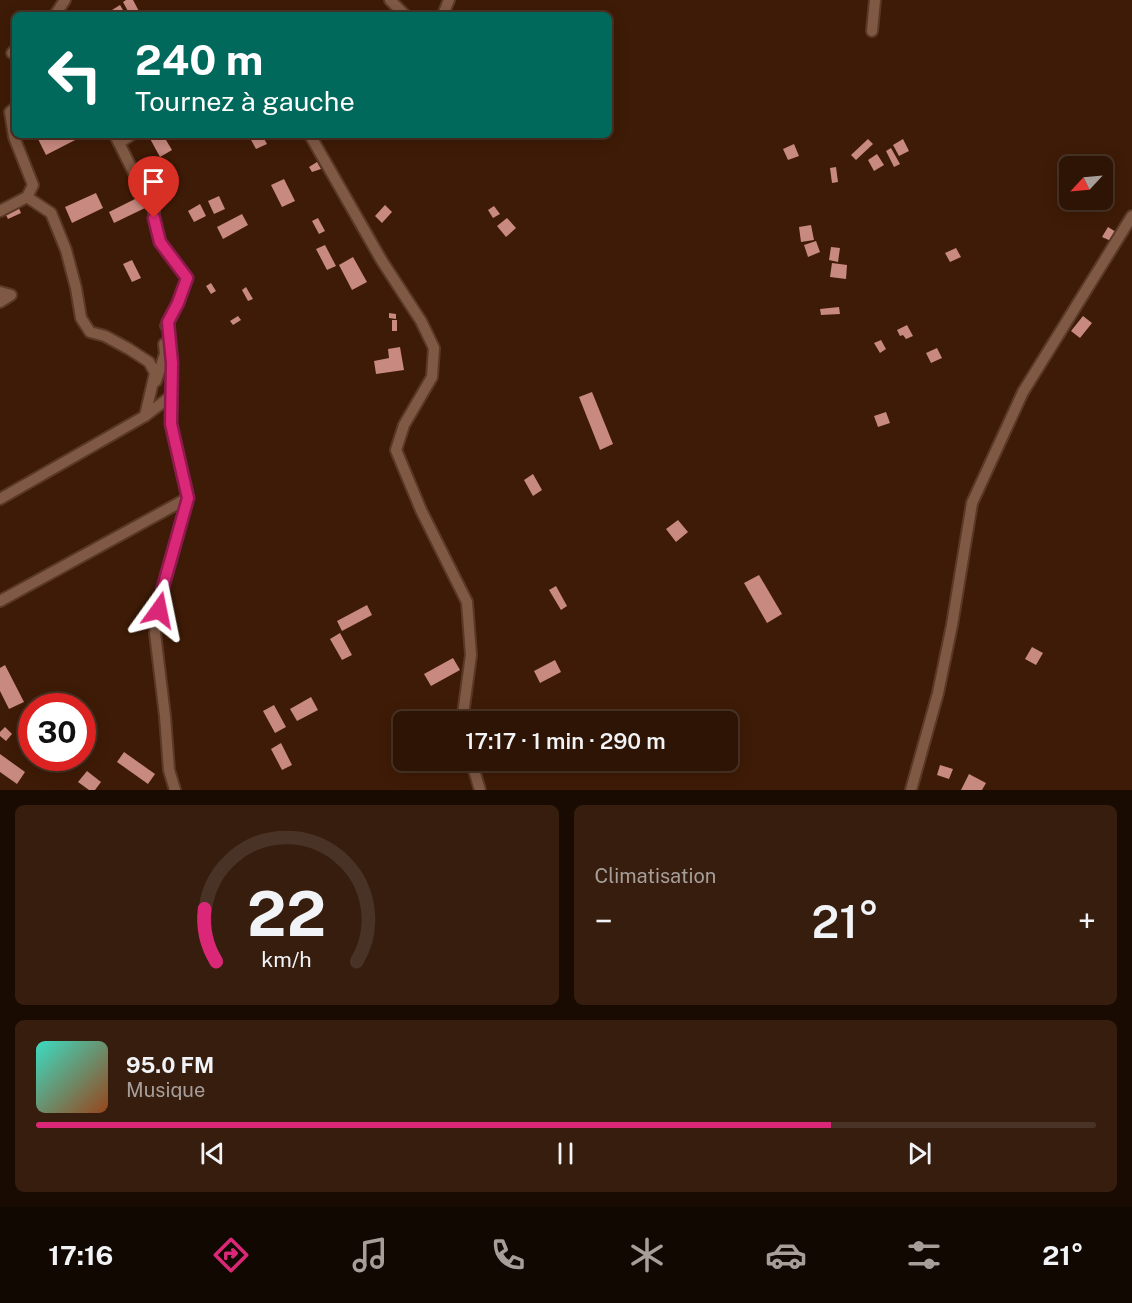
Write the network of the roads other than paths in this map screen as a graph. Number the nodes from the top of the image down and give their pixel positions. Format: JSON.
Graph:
{"nodes":[{"id":1,"x":390,"y":0,"type":"edge"},
{"id":2,"x":875,"y":0,"type":"edge"},
{"id":3,"x":402,"y":12,"type":"edge"},
{"id":4,"x":872,"y":31,"type":"dead end"},
{"id":5,"x":8,"y":110,"type":"edge"},
{"id":6,"x":12,"y":127,"type":"edge"},
{"id":7,"x":15,"y":138,"type":"edge"},
{"id":8,"x":312,"y":138,"type":"edge"},
{"id":9,"x":117,"y":139,"type":"edge"},
{"id":10,"x":27,"y":197,"type":"junction"},
{"id":11,"x":0,"y":211,"type":"edge"},
{"id":12,"x":1132,"y":216,"type":"edge"},
{"id":13,"x":0,"y":292,"type":"edge"},
{"id":14,"x":0,"y":302,"type":"edge"},
{"id":15,"x":168,"y":322,"type":"junction"},
{"id":16,"x":171,"y":396,"type":"junction"},
{"id":17,"x":145,"y":416,"type":"junction"},
{"id":18,"x":188,"y":498,"type":"junction"},
{"id":19,"x":0,"y":500,"type":"edge"},
{"id":20,"x":0,"y":601,"type":"edge"},
{"id":21,"x":463,"y":711,"type":"edge"},
{"id":22,"x":474,"y":771,"type":"edge"},
{"id":23,"x":478,"y":789,"type":"edge"},
{"id":24,"x":175,"y":790,"type":"edge"},
{"id":25,"x":911,"y":790,"type":"edge"}],
"edges":[{"from":1,"to":3,"type":"street"},
{"from":2,"to":4,"type":"street"},
{"from":5,"to":6,"type":"street"},
{"from":7,"to":10,"type":"street"},
{"from":8,"to":21,"type":"street"},
{"from":9,"to":15,"type":"street"},
{"from":10,"to":11,"type":"street"},
{"from":10,"to":17,"type":"street"},
{"from":12,"to":25,"type":"street"},
{"from":13,"to":14,"type":"street"},
{"from":15,"to":16,"type":"street"},
{"from":15,"to":17,"type":"street"},
{"from":16,"to":17,"type":"street"},
{"from":16,"to":18,"type":"street"},
{"from":17,"to":19,"type":"street"},
{"from":18,"to":20,"type":"street"},
{"from":18,"to":24,"type":"street"},
{"from":22,"to":23,"type":"street"}]}
